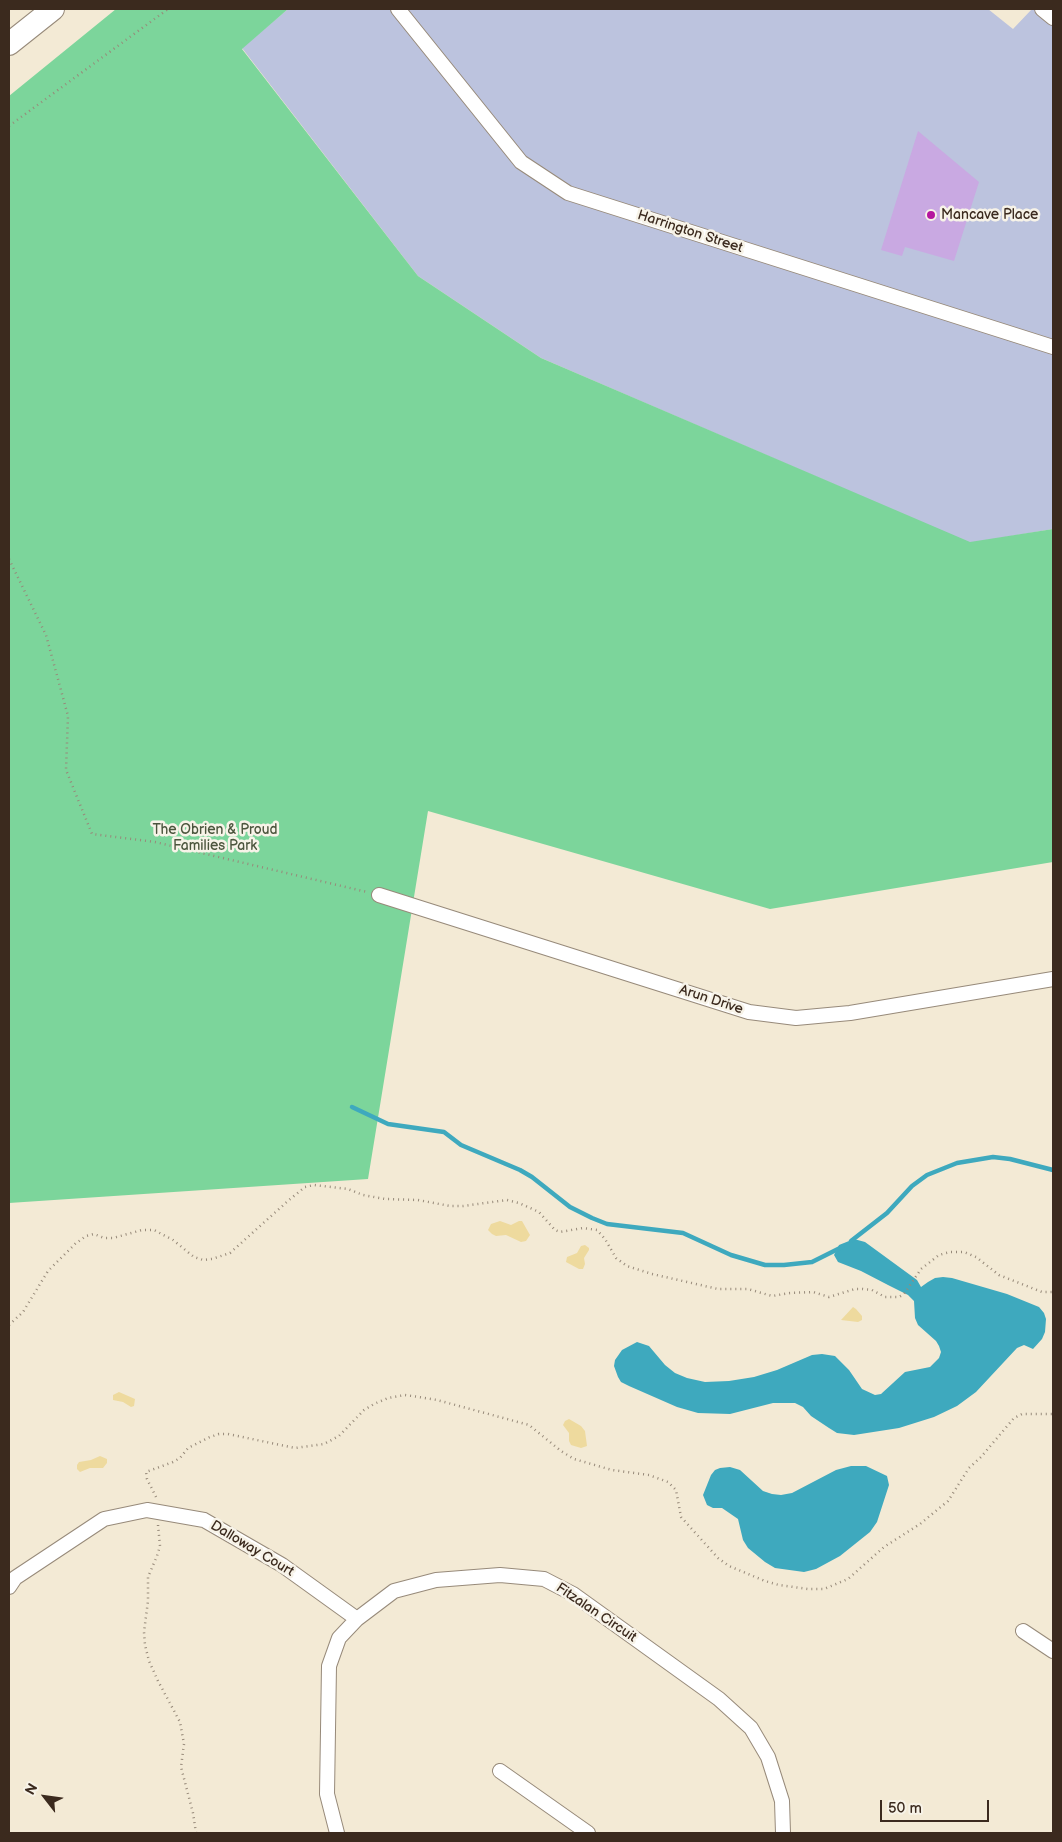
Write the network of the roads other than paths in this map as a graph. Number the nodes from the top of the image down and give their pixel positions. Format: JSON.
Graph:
{"nodes":[{"id":1,"x":53,"y":9,"type":"edge"},
{"id":2,"x":398,"y":9,"type":"edge"},
{"id":3,"x":1042,"y":9,"type":"edge"},
{"id":4,"x":1053,"y":18,"type":"edge"},
{"id":5,"x":9,"y":44,"type":"edge"},
{"id":6,"x":1053,"y":347,"type":"edge"},
{"id":7,"x":379,"y":895,"type":"road end"},
{"id":8,"x":1053,"y":979,"type":"edge"},
{"id":9,"x":9,"y":1587,"type":"edge"},
{"id":10,"x":357,"y":1619,"type":"junction"},
{"id":11,"x":1023,"y":1631,"type":"dead end"},
{"id":12,"x":1053,"y":1652,"type":"edge"},
{"id":13,"x":500,"y":1772,"type":"dead end"},
{"id":14,"x":337,"y":1833,"type":"edge"},
{"id":15,"x":588,"y":1833,"type":"edge"},
{"id":16,"x":783,"y":1833,"type":"edge"}],
"edges":[{"from":1,"to":5,"type":"highway"},
{"from":2,"to":6,"type":"street","name":"Harrington Street"},
{"from":3,"to":4,"type":"street"},
{"from":7,"to":8,"type":"street","name":"Arun Drive"},
{"from":9,"to":10,"type":"street","name":"Dalloway Court"},
{"from":10,"to":14,"type":"street","name":"Fitzalan Circuit"},
{"from":10,"to":16,"type":"street","name":"Fitzalan Circuit"},
{"from":11,"to":12,"type":"street"},
{"from":13,"to":15,"type":"street"}]}
